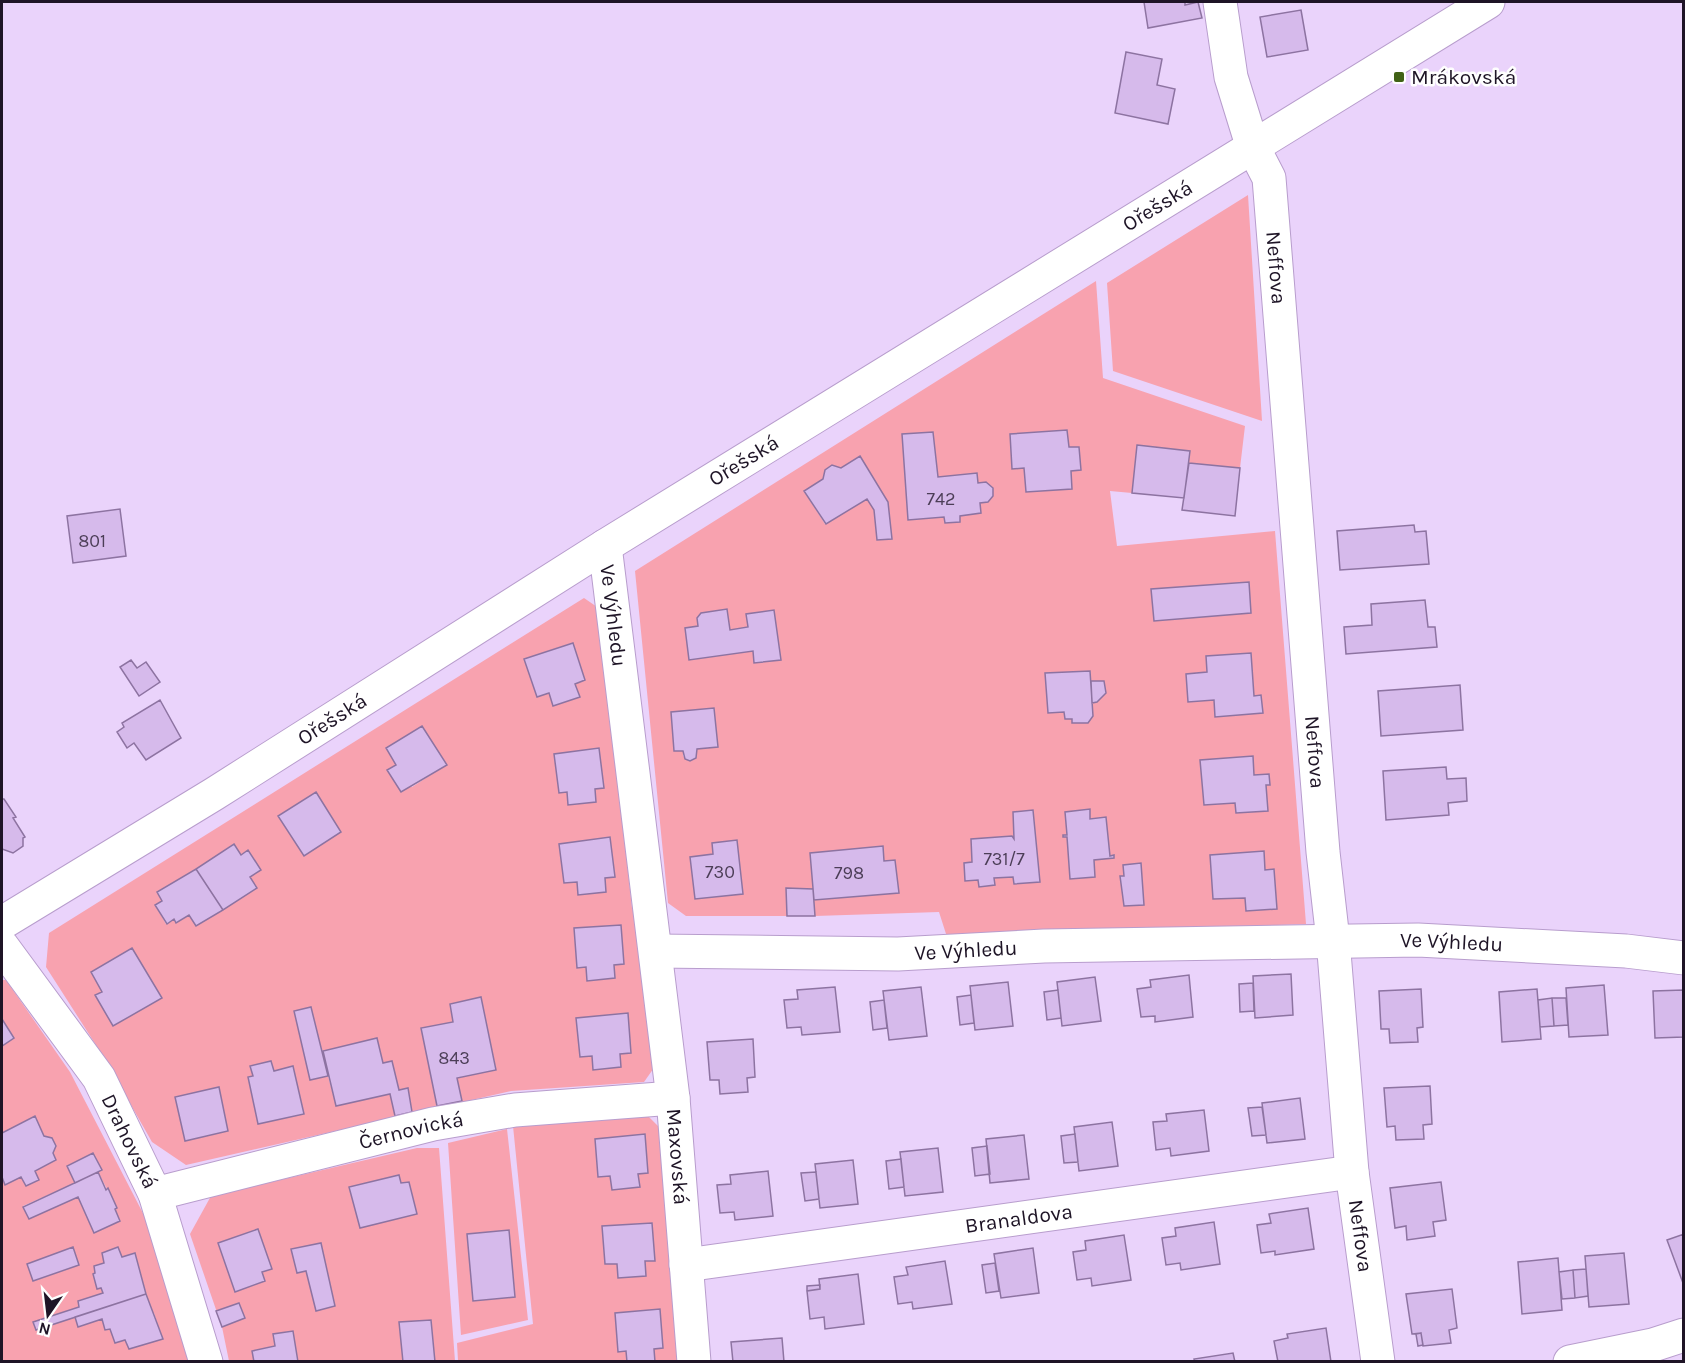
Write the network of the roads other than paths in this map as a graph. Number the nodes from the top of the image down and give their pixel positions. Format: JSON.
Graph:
{"nodes":[{"id":1,"x":1220,"y":2,"type":"edge"},
{"id":2,"x":1488,"y":2,"type":"edge"},
{"id":3,"x":1252,"y":145,"type":"junction"},
{"id":4,"x":604,"y":546,"type":"junction"},
{"id":5,"x":2,"y":923,"type":"edge"},
{"id":6,"x":1333,"y":940,"type":"junction"},
{"id":7,"x":2,"y":946,"type":"edge"},
{"id":8,"x":656,"y":951,"type":"junction"},
{"id":9,"x":1683,"y":958,"type":"edge"},
{"id":10,"x":673,"y":1098,"type":"junction"},
{"id":11,"x":1352,"y":1172,"type":"junction"},
{"id":12,"x":155,"y":1194,"type":"junction"},
{"id":13,"x":686,"y":1265,"type":"junction"},
{"id":14,"x":1683,"y":1335,"type":"edge"},
{"id":15,"x":206,"y":1362,"type":"edge"},
{"id":16,"x":694,"y":1362,"type":"edge"},
{"id":17,"x":1377,"y":1362,"type":"edge"},
{"id":18,"x":1570,"y":1362,"type":"edge"}],
"edges":[{"from":1,"to":3,"type":"street"},
{"from":2,"to":3,"type":"street","name":"Ořešská"},
{"from":3,"to":4,"type":"street","name":"Ořešská"},
{"from":3,"to":6,"type":"street","name":"Neffova"},
{"from":4,"to":5,"type":"street","name":"Ořešská"},
{"from":4,"to":8,"type":"street","name":"Ve Výhledu"},
{"from":6,"to":8,"type":"street","name":"Ve Výhledu"},
{"from":6,"to":9,"type":"street","name":"Ve Výhledu"},
{"from":6,"to":11,"type":"street","name":"Neffova"},
{"from":7,"to":12,"type":"street","name":"Drahovská"},
{"from":8,"to":10,"type":"street","name":"Maxovská"},
{"from":10,"to":12,"type":"street","name":"Černovická"},
{"from":10,"to":13,"type":"street","name":"Maxovská"},
{"from":11,"to":13,"type":"street","name":"Branaldova"},
{"from":11,"to":17,"type":"street","name":"Neffova"},
{"from":12,"to":15,"type":"street","name":"Drahovská"},
{"from":13,"to":16,"type":"street","name":"Maxovská"},
{"from":14,"to":18,"type":"street"}]}
